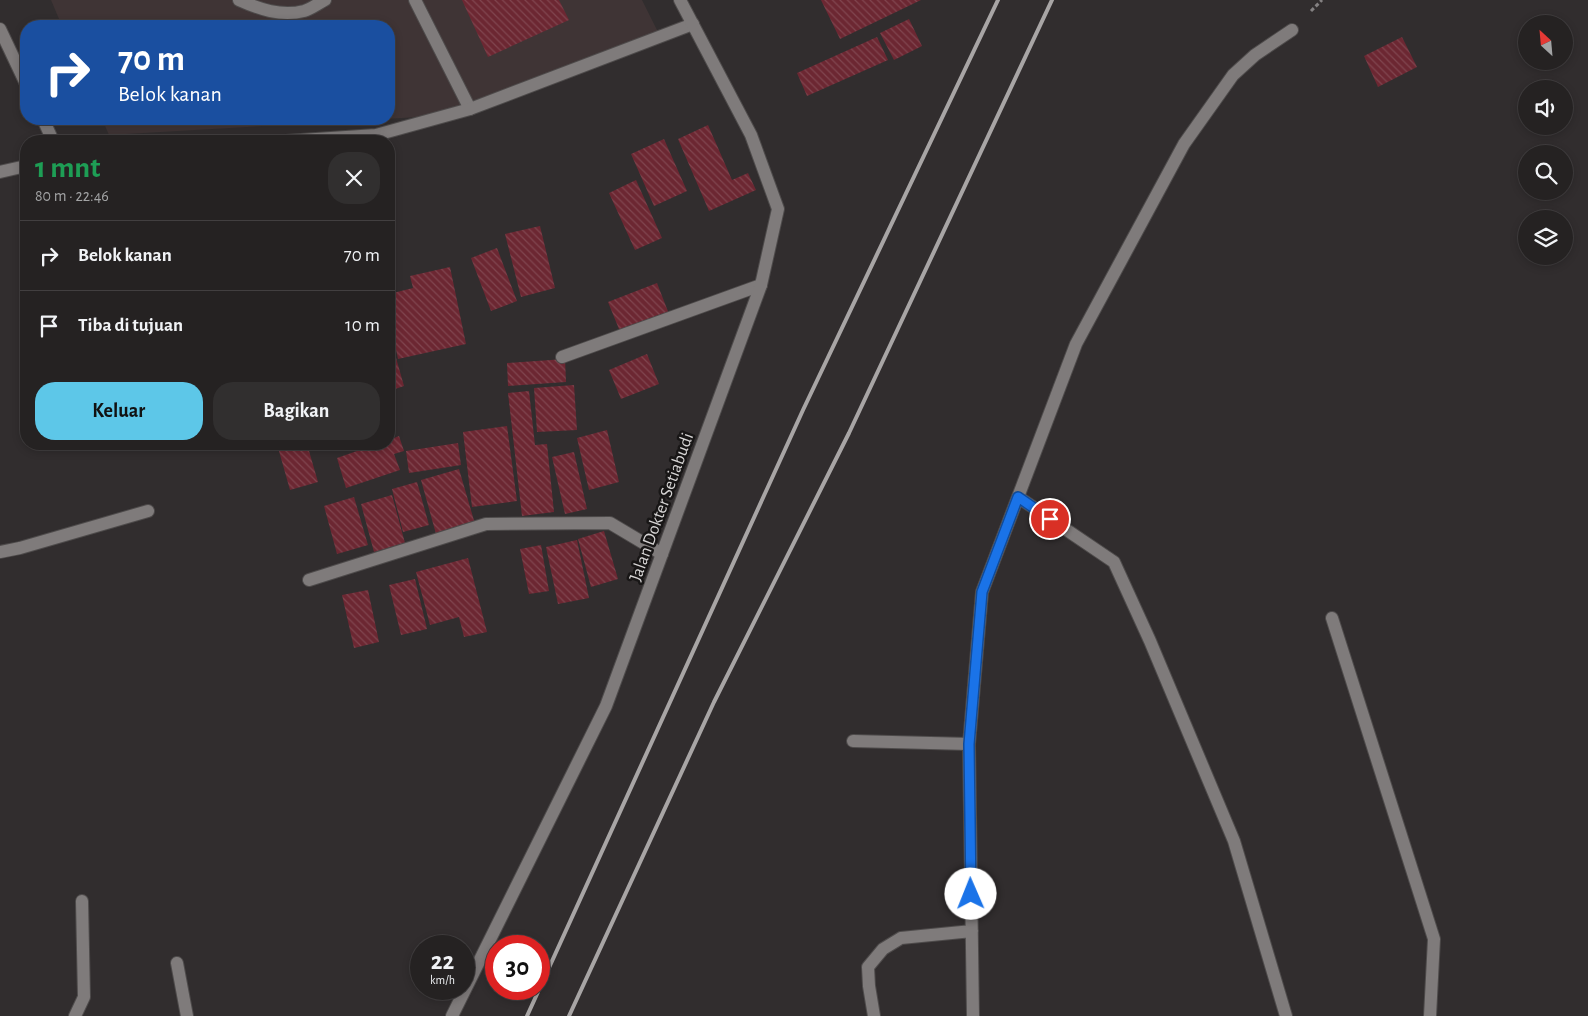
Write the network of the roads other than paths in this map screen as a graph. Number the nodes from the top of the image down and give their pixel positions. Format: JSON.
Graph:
{"nodes":[{"id":1,"x":238,"y":0,"type":"edge"},
{"id":2,"x":326,"y":0,"type":"edge"},
{"id":3,"x":415,"y":0,"type":"edge"},
{"id":4,"x":680,"y":0,"type":"edge"},
{"id":5,"x":693,"y":24,"type":"junction"},
{"id":6,"x":0,"y":29,"type":"edge"},
{"id":7,"x":1292,"y":30,"type":"dead end"},
{"id":8,"x":20,"y":71,"type":"edge"},
{"id":9,"x":470,"y":109,"type":"junction"},
{"id":10,"x":376,"y":135,"type":"edge"},
{"id":11,"x":20,"y":167,"type":"edge"},
{"id":12,"x":0,"y":172,"type":"edge"},
{"id":13,"x":761,"y":285,"type":"junction"},
{"id":14,"x":562,"y":357,"type":"dead end"},
{"id":15,"x":1018,"y":497,"type":"junction"},
{"id":16,"x":148,"y":511,"type":"dead end"},
{"id":17,"x":0,"y":552,"type":"edge"},
{"id":18,"x":662,"y":554,"type":"junction"},
{"id":19,"x":309,"y":580,"type":"dead end"},
{"id":20,"x":1332,"y":618,"type":"dead end"},
{"id":21,"x":853,"y":741,"type":"dead end"},
{"id":22,"x":969,"y":744,"type":"junction"},
{"id":23,"x":82,"y":901,"type":"dead end"},
{"id":24,"x":972,"y":931,"type":"junction"},
{"id":25,"x":177,"y":963,"type":"dead end"},
{"id":26,"x":75,"y":1016,"type":"edge"},
{"id":27,"x":187,"y":1016,"type":"edge"},
{"id":28,"x":452,"y":1016,"type":"edge"},
{"id":29,"x":874,"y":1016,"type":"edge"},
{"id":30,"x":973,"y":1016,"type":"edge"},
{"id":31,"x":1286,"y":1016,"type":"edge"},
{"id":32,"x":1430,"y":1016,"type":"edge"}],
"edges":[{"from":1,"to":2,"type":"street"},
{"from":3,"to":9,"type":"street"},
{"from":4,"to":5,"type":"street","name":"Jalan Dokter Setiabudi"},
{"from":5,"to":9,"type":"street"},
{"from":5,"to":13,"type":"street","name":"Jalan Dokter Setiabudi"},
{"from":6,"to":8,"type":"street"},
{"from":7,"to":15,"type":"street"},
{"from":9,"to":10,"type":"street"},
{"from":11,"to":12,"type":"street"},
{"from":13,"to":14,"type":"street"},
{"from":13,"to":18,"type":"street","name":"Jalan Dokter Setiabudi"},
{"from":15,"to":22,"type":"street"},
{"from":15,"to":31,"type":"street"},
{"from":16,"to":17,"type":"street"},
{"from":18,"to":19,"type":"street"},
{"from":18,"to":28,"type":"street","name":"Jalan Dokter Setiabudi"},
{"from":20,"to":32,"type":"street"},
{"from":21,"to":22,"type":"street"},
{"from":22,"to":24,"type":"street"},
{"from":23,"to":26,"type":"street"},
{"from":24,"to":29,"type":"street"},
{"from":24,"to":30,"type":"street"},
{"from":25,"to":27,"type":"street"}]}
